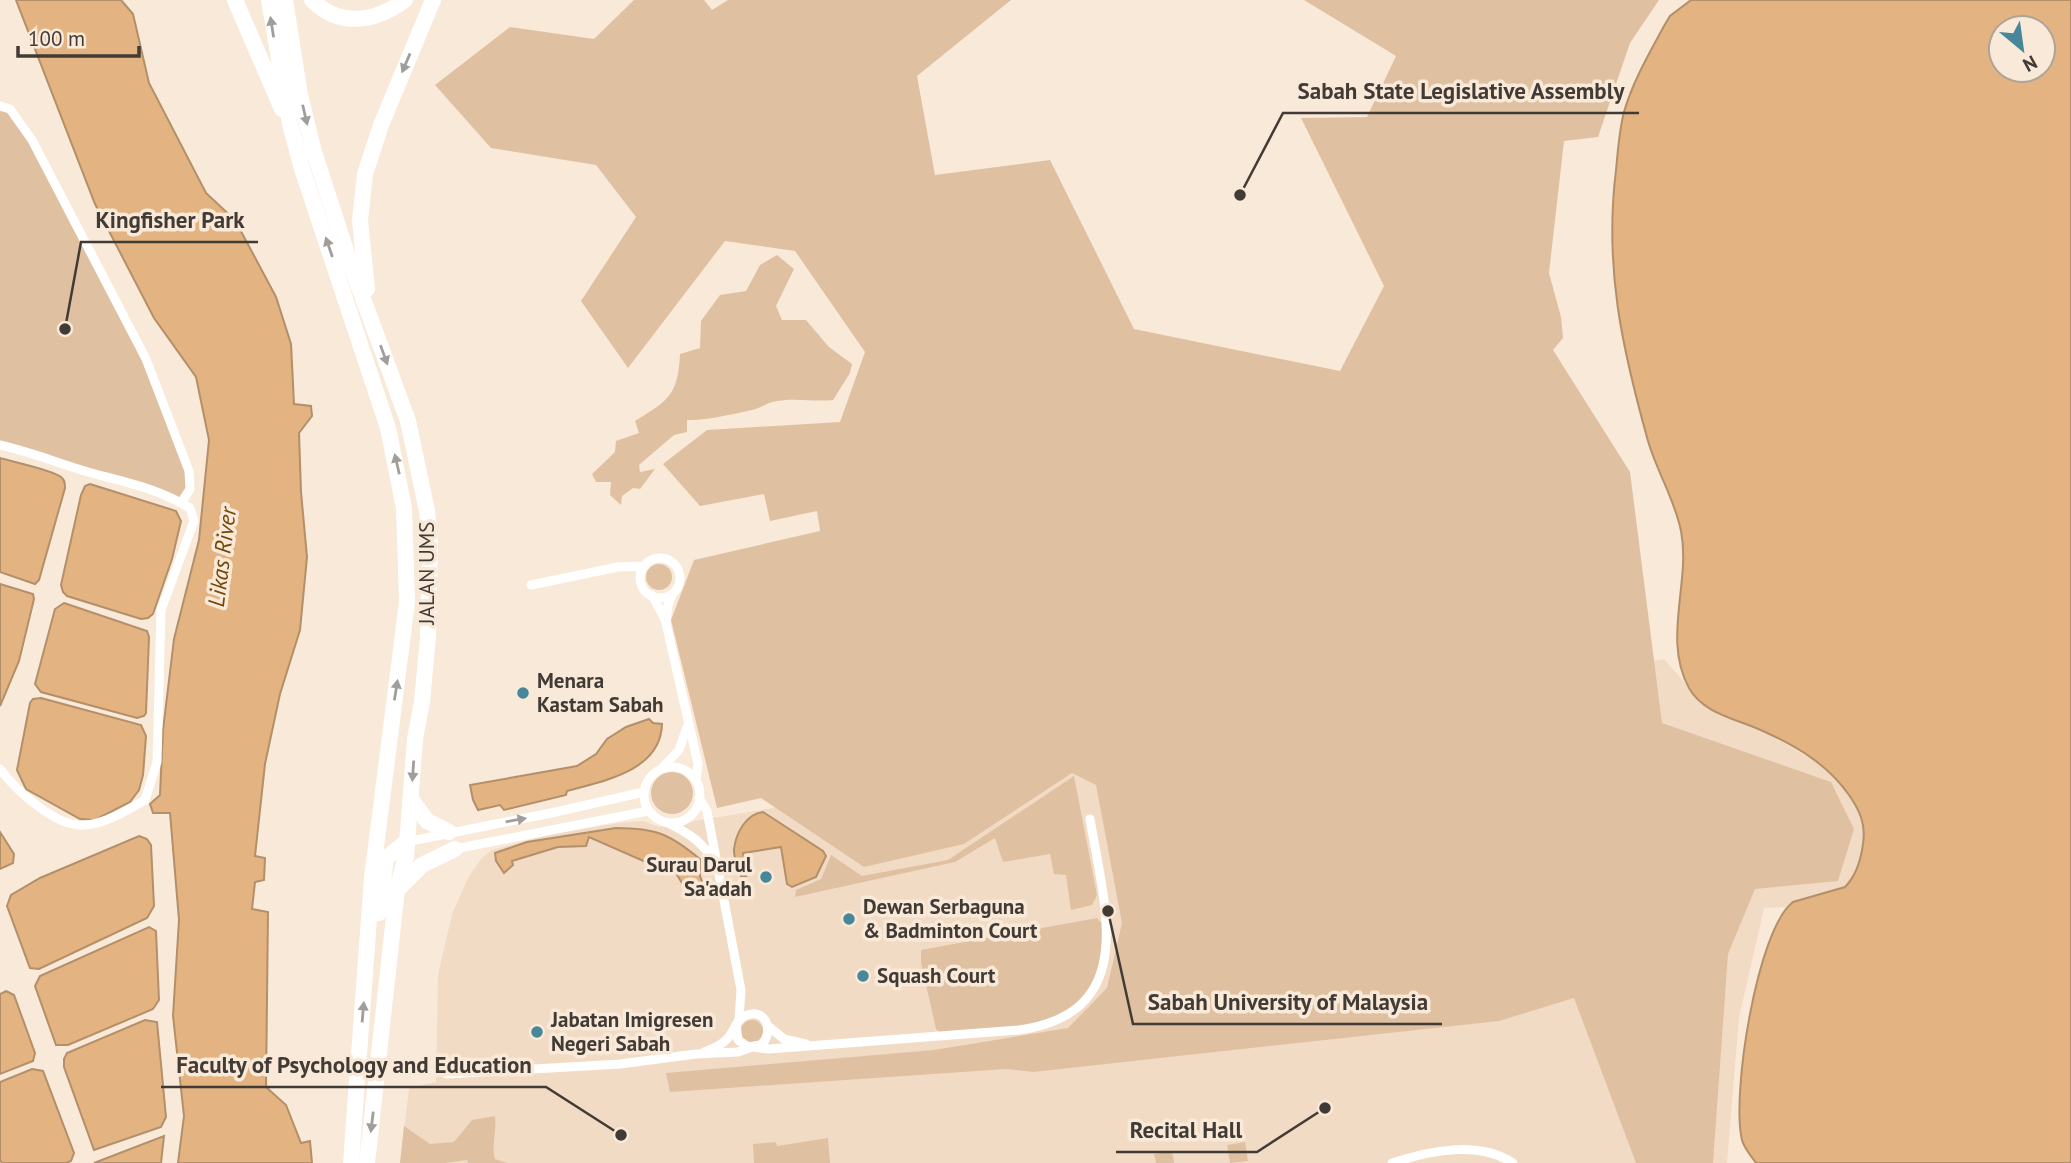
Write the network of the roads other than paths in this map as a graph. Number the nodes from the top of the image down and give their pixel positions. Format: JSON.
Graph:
{"nodes":[{"id":1,"x":235,"y":0,"type":"edge"},
{"id":2,"x":269,"y":0,"type":"edge"},
{"id":3,"x":285,"y":0,"type":"edge"},
{"id":4,"x":312,"y":0,"type":"edge"},
{"id":5,"x":405,"y":0,"type":"edge"},
{"id":6,"x":433,"y":0,"type":"edge"},
{"id":7,"x":0,"y":106,"type":"edge"},
{"id":8,"x":288,"y":116,"type":"junction"},
{"id":9,"x":372,"y":320,"type":"junction"},
{"id":10,"x":0,"y":445,"type":"edge"},
{"id":11,"x":181,"y":503,"type":"junction"},
{"id":12,"x":645,"y":566,"type":"junction"},
{"id":13,"x":618,"y":567,"type":"junction"},
{"id":14,"x":641,"y":582,"type":"junction"},
{"id":15,"x":531,"y":584,"type":"dead end"},
{"id":16,"x":673,"y":593,"type":"junction"},
{"id":17,"x":652,"y":595,"type":"junction"},
{"id":18,"x":666,"y":623,"type":"junction"},
{"id":19,"x":687,"y":725,"type":"junction"},
{"id":20,"x":0,"y":769,"type":"edge"},
{"id":21,"x":661,"y":769,"type":"junction"},
{"id":22,"x":696,"y":781,"type":"junction"},
{"id":23,"x":644,"y":792,"type":"junction"},
{"id":24,"x":699,"y":798,"type":"junction"},
{"id":25,"x":411,"y":799,"type":"junction"},
{"id":26,"x":648,"y":811,"type":"junction"},
{"id":27,"x":1090,"y":819,"type":"dead end"},
{"id":28,"x":665,"y":822,"type":"junction"},
{"id":29,"x":449,"y":832,"type":"junction"},
{"id":30,"x":406,"y":842,"type":"junction"},
{"id":31,"x":455,"y":849,"type":"joint"},
{"id":32,"x":718,"y":874,"type":"junction"},
{"id":33,"x":397,"y":889,"type":"junction"},
{"id":34,"x":368,"y":959,"type":"junction"},
{"id":35,"x":741,"y":990,"type":"junction"},
{"id":36,"x":760,"y":1016,"type":"junction"},
{"id":37,"x":738,"y":1022,"type":"junction"},
{"id":38,"x":768,"y":1026,"type":"junction"},
{"id":39,"x":811,"y":1045,"type":"junction"},
{"id":40,"x":752,"y":1047,"type":"junction"},
{"id":41,"x":696,"y":1054,"type":"junction"},
{"id":42,"x":446,"y":1074,"type":"dead end"},
{"id":43,"x":351,"y":1163,"type":"edge"},
{"id":44,"x":367,"y":1163,"type":"edge"},
{"id":45,"x":1392,"y":1163,"type":"edge"},
{"id":46,"x":1513,"y":1163,"type":"edge"}],
"edges":[{"from":1,"to":8,"type":"highway"},
{"from":8,"to":2,"type":"highway","name":"JALAN UMS","one_way":true},
{"from":3,"to":9,"type":"highway","name":"JALAN UMS","one_way":true},
{"from":4,"to":5,"type":"highway"},
{"from":6,"to":9,"type":"highway","one_way":true},
{"from":7,"to":11,"type":"street"},
{"from":34,"to":8,"type":"highway","name":"JALAN UMS","one_way":true},
{"from":9,"to":25,"type":"highway","name":"JALAN UMS","one_way":true},
{"from":10,"to":11,"type":"street"},
{"from":11,"to":20,"type":"street"},
{"from":12,"to":13,"type":"street"},
{"from":12,"to":14,"type":"street"},
{"from":12,"to":16,"type":"street"},
{"from":13,"to":14,"type":"street"},
{"from":13,"to":15,"type":"street"},
{"from":14,"to":17,"type":"street"},
{"from":16,"to":17,"type":"street"},
{"from":16,"to":18,"type":"street"},
{"from":17,"to":18,"type":"street"},
{"from":18,"to":19,"type":"street"},
{"from":19,"to":21,"type":"street"},
{"from":19,"to":22,"type":"street"},
{"from":21,"to":22,"type":"street"},
{"from":21,"to":23,"type":"street"},
{"from":22,"to":24,"type":"street"},
{"from":23,"to":26,"type":"street"},
{"from":29,"to":23,"type":"street","one_way":true},
{"from":24,"to":28,"type":"street"},
{"from":24,"to":32,"type":"street"},
{"from":25,"to":29,"type":"highway"},
{"from":25,"to":30,"type":"highway","name":"JALAN UMS"},
{"from":26,"to":28,"type":"street"},
{"from":26,"to":31,"type":"street"},
{"from":27,"to":39,"type":"street"},
{"from":28,"to":32,"type":"street"},
{"from":29,"to":30,"type":"street"},
{"from":30,"to":33,"type":"highway","name":"JALAN UMS"},
{"from":30,"to":34,"type":"highway"},
{"from":31,"to":33,"type":"highway"},
{"from":32,"to":35,"type":"street"},
{"from":33,"to":44,"type":"highway","name":"JALAN UMS","one_way":true},
{"from":43,"to":34,"type":"highway","name":"JALAN UMS","one_way":true},
{"from":35,"to":36,"type":"street"},
{"from":35,"to":37,"type":"street"},
{"from":36,"to":37,"type":"street"},
{"from":36,"to":38,"type":"street"},
{"from":37,"to":40,"type":"street"},
{"from":37,"to":41,"type":"street"},
{"from":38,"to":39,"type":"street"},
{"from":38,"to":40,"type":"street"},
{"from":39,"to":40,"type":"street"},
{"from":40,"to":41,"type":"street"},
{"from":41,"to":42,"type":"street"},
{"from":45,"to":46,"type":"street"}]}
